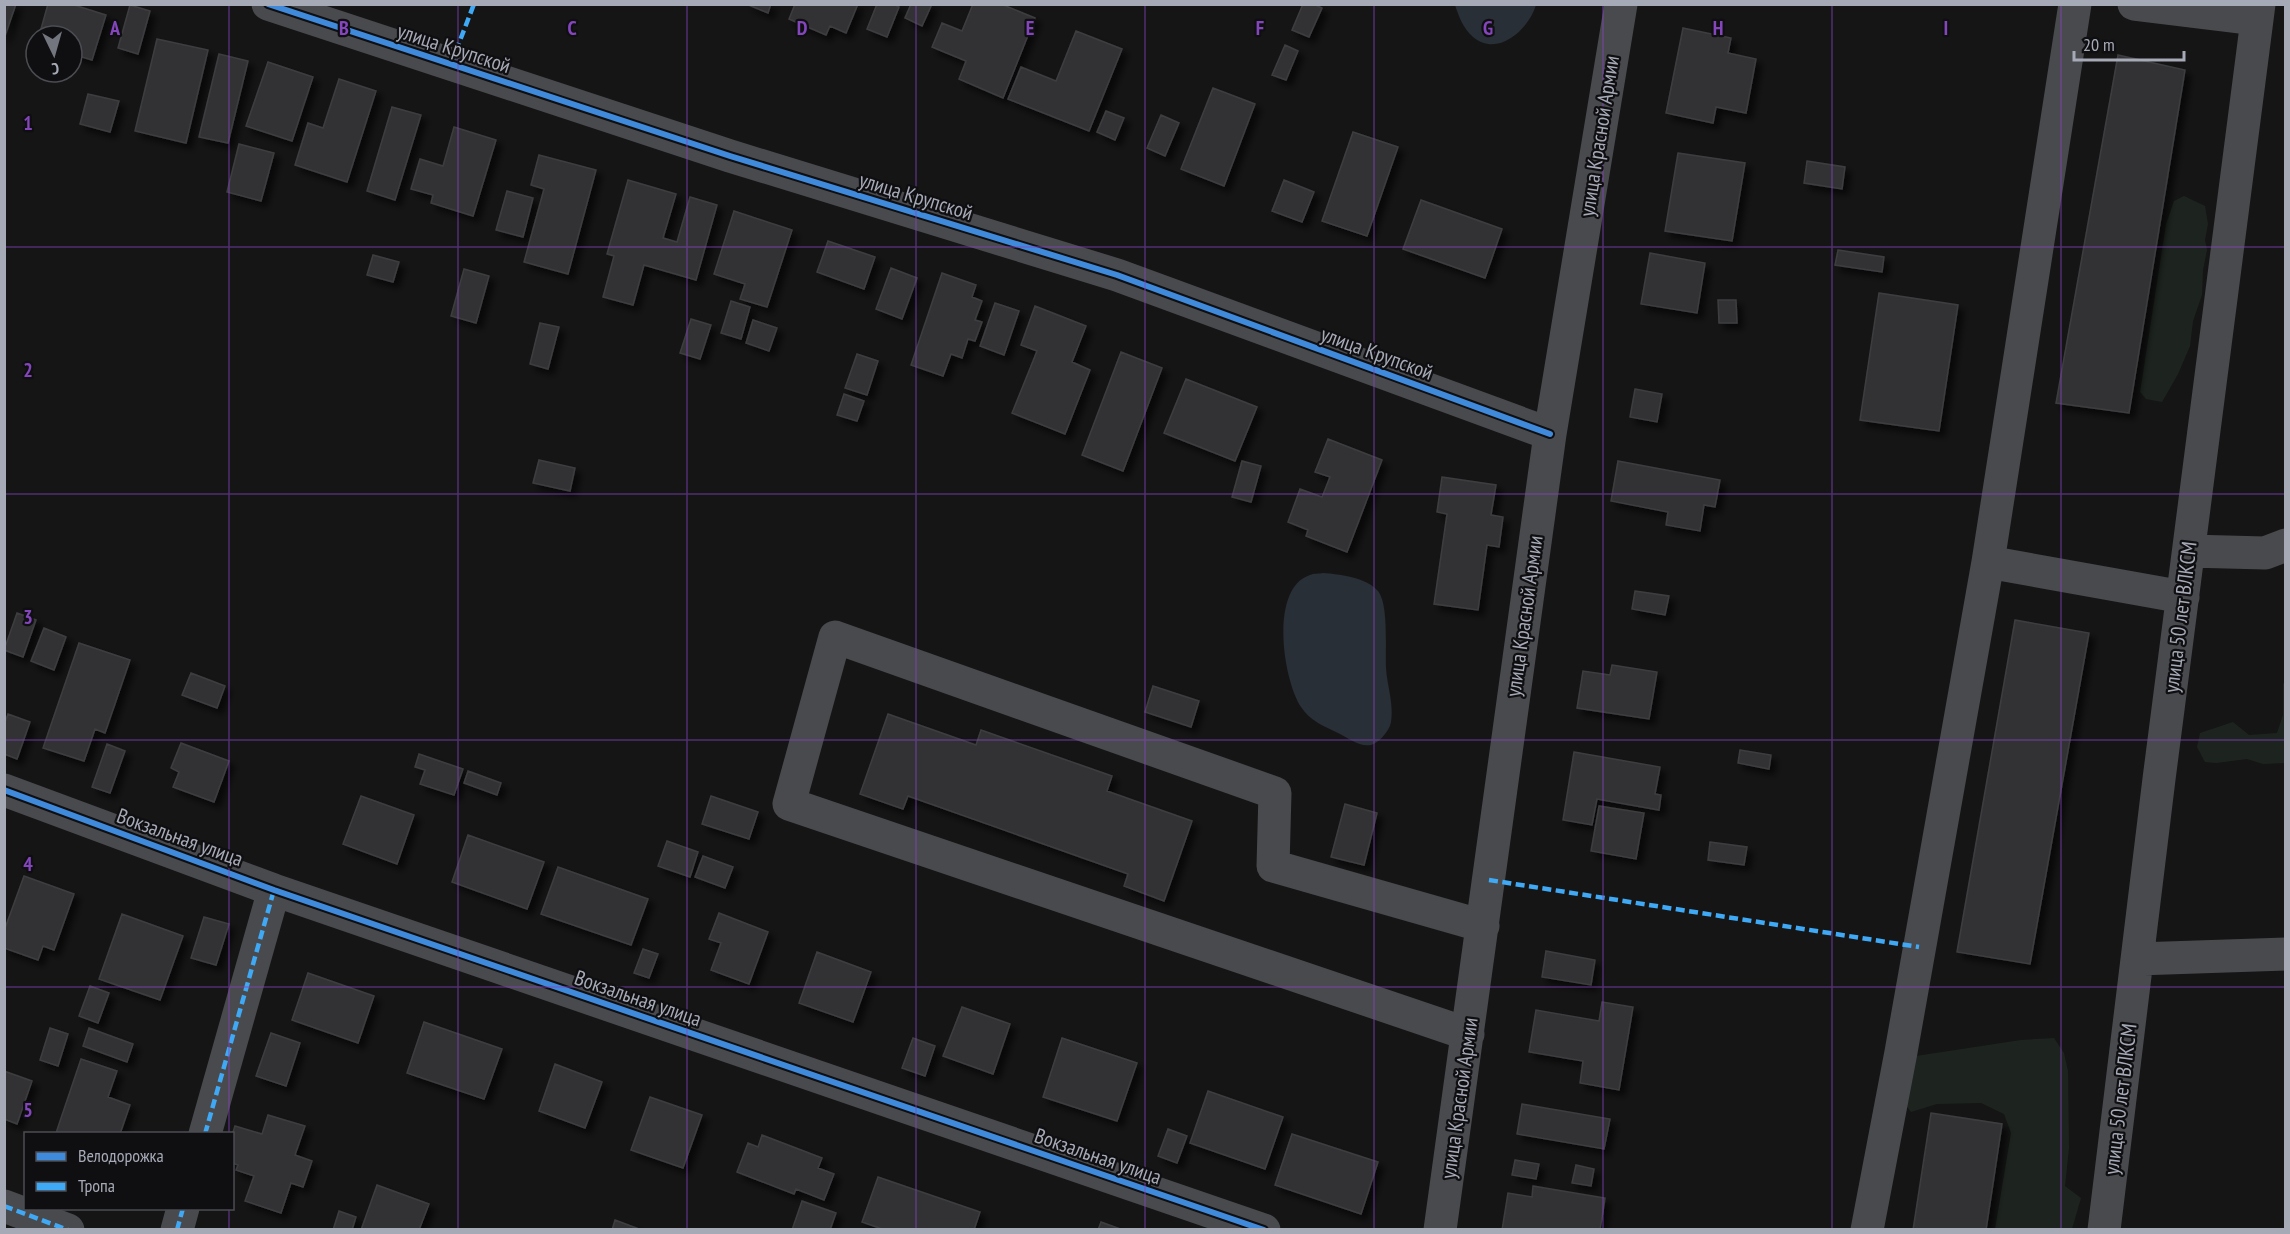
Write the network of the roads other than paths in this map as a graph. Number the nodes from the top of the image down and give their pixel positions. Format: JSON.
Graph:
{"nodes":[{"id":1,"x":268,"y":4,"type":"edge"},
{"id":2,"x":1621,"y":4,"type":"edge"},
{"id":3,"x":2075,"y":4,"type":"edge"},
{"id":4,"x":2134,"y":4,"type":"edge"},
{"id":5,"x":2258,"y":12,"type":"edge"},
{"id":6,"x":1550,"y":434,"type":"junction"},
{"id":7,"x":2286,"y":545,"type":"edge"},
{"id":8,"x":2189,"y":551,"type":"junction"},
{"id":9,"x":1988,"y":562,"type":"junction"},
{"id":10,"x":2183,"y":597,"type":"junction"},
{"id":11,"x":4,"y":790,"type":"edge"},
{"id":12,"x":274,"y":890,"type":"junction"},
{"id":13,"x":1483,"y":926,"type":"junction"},
{"id":14,"x":2286,"y":954,"type":"edge"},
{"id":15,"x":2137,"y":959,"type":"junction"},
{"id":16,"x":1468,"y":1034,"type":"junction"},
{"id":17,"x":206,"y":1132,"type":"edge"},
{"id":18,"x":4,"y":1206,"type":"edge"},
{"id":19,"x":183,"y":1210,"type":"edge"},
{"id":20,"x":68,"y":1230,"type":"edge"},
{"id":21,"x":177,"y":1230,"type":"edge"},
{"id":22,"x":1264,"y":1230,"type":"edge"},
{"id":23,"x":1440,"y":1230,"type":"edge"},
{"id":24,"x":1867,"y":1230,"type":"edge"},
{"id":25,"x":2104,"y":1230,"type":"edge"}],
"edges":[{"from":1,"to":6,"type":"street","name":"улица Крупской"},
{"from":2,"to":6,"type":"street","name":"улица Красной Армии"},
{"from":3,"to":9,"type":"street"},
{"from":4,"to":5,"type":"street"},
{"from":5,"to":8,"type":"street","name":"улица 50 лет ВЛКСМ"},
{"from":6,"to":13,"type":"street","name":"улица Красной Армии"},
{"from":7,"to":8,"type":"street"},
{"from":8,"to":10,"type":"street","name":"улица 50 лет ВЛКСМ"},
{"from":9,"to":10,"type":"street"},
{"from":9,"to":24,"type":"street"},
{"from":10,"to":15,"type":"street","name":"улица 50 лет ВЛКСМ"},
{"from":11,"to":12,"type":"street","name":"Вокзальная улица"},
{"from":12,"to":17,"type":"street"},
{"from":12,"to":22,"type":"street","name":"Вокзальная улица"},
{"from":13,"to":16,"type":"street","name":"улица Красной Армии"},
{"from":13,"to":16,"type":"street"},
{"from":14,"to":15,"type":"street"},
{"from":15,"to":25,"type":"street","name":"улица 50 лет ВЛКСМ"},
{"from":16,"to":23,"type":"street","name":"улица Красной Армии"},
{"from":18,"to":20,"type":"street"},
{"from":19,"to":21,"type":"street"}]}
